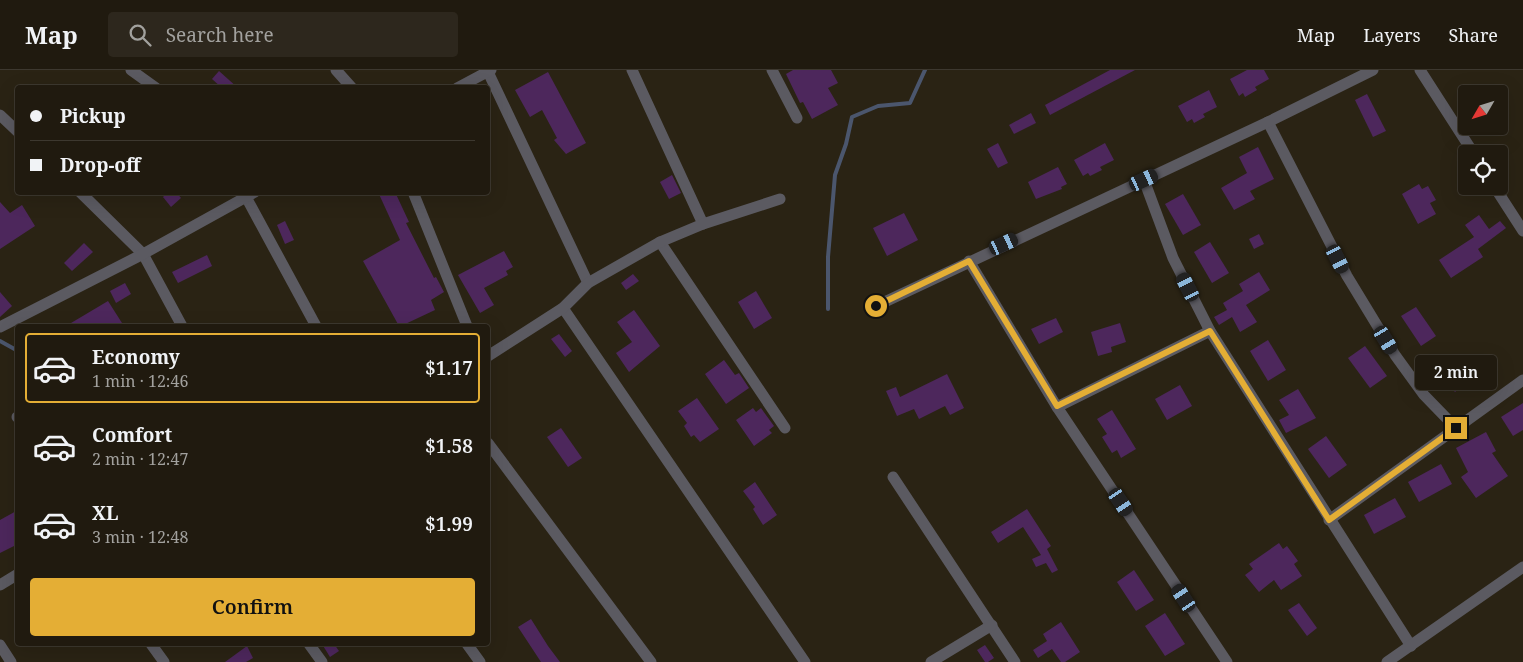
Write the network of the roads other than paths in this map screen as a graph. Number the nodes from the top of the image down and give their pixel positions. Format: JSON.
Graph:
{"nodes":[{"id":1,"x":132,"y":70,"type":"edge"},
{"id":2,"x":336,"y":70,"type":"edge"},
{"id":3,"x":632,"y":70,"type":"edge"},
{"id":4,"x":772,"y":70,"type":"edge"},
{"id":5,"x":1373,"y":70,"type":"edge"},
{"id":6,"x":1420,"y":70,"type":"edge"},
{"id":7,"x":489,"y":71,"type":"edge"},
{"id":8,"x":152,"y":85,"type":"edge"},
{"id":9,"x":349,"y":85,"type":"edge"},
{"id":10,"x":463,"y":85,"type":"edge"},
{"id":11,"x":0,"y":115,"type":"edge"},
{"id":12,"x":797,"y":118,"type":"dead end"},
{"id":13,"x":1268,"y":122,"type":"junction"},
{"id":14,"x":15,"y":129,"type":"edge"},
{"id":15,"x":1468,"y":145,"type":"edge"},
{"id":16,"x":1144,"y":180,"type":"junction"},
{"id":17,"x":83,"y":195,"type":"edge"},
{"id":18,"x":250,"y":195,"type":"edge"},
{"id":19,"x":414,"y":195,"type":"edge"},
{"id":20,"x":1500,"y":195,"type":"edge"},
{"id":21,"x":780,"y":199,"type":"dead end"},
{"id":22,"x":703,"y":224,"type":"junction"},
{"id":23,"x":1523,"y":231,"type":"edge"},
{"id":24,"x":660,"y":242,"type":"junction"},
{"id":25,"x":144,"y":254,"type":"junction"},
{"id":26,"x":969,"y":261,"type":"junction"},
{"id":27,"x":588,"y":283,"type":"junction"},
{"id":28,"x":876,"y":306,"type":"dead end"},
{"id":29,"x":563,"y":308,"type":"junction"},
{"id":30,"x":181,"y":324,"type":"edge"},
{"id":31,"x":315,"y":324,"type":"edge"},
{"id":32,"x":466,"y":324,"type":"edge"},
{"id":33,"x":0,"y":327,"type":"edge"},
{"id":34,"x":1210,"y":331,"type":"junction"},
{"id":35,"x":490,"y":355,"type":"edge"},
{"id":36,"x":1523,"y":380,"type":"edge"},
{"id":37,"x":1057,"y":406,"type":"junction"},
{"id":38,"x":785,"y":428,"type":"dead end"},
{"id":39,"x":1456,"y":428,"type":"junction"},
{"id":40,"x":490,"y":446,"type":"edge"},
{"id":41,"x":893,"y":477,"type":"dead end"},
{"id":42,"x":1329,"y":520,"type":"junction"},
{"id":43,"x":1523,"y":567,"type":"edge"},
{"id":44,"x":15,"y":576,"type":"edge"},
{"id":45,"x":0,"y":585,"type":"edge"},
{"id":46,"x":992,"y":625,"type":"junction"},
{"id":47,"x":0,"y":645,"type":"edge"},
{"id":48,"x":152,"y":646,"type":"edge"},
{"id":49,"x":310,"y":646,"type":"edge"},
{"id":50,"x":468,"y":646,"type":"edge"},
{"id":51,"x":1410,"y":646,"type":"junction"},
{"id":52,"x":11,"y":662,"type":"edge"},
{"id":53,"x":164,"y":662,"type":"edge"},
{"id":54,"x":322,"y":662,"type":"edge"},
{"id":55,"x":480,"y":662,"type":"edge"},
{"id":56,"x":651,"y":662,"type":"edge"},
{"id":57,"x":804,"y":662,"type":"edge"},
{"id":58,"x":931,"y":662,"type":"edge"},
{"id":59,"x":1015,"y":662,"type":"edge"},
{"id":60,"x":1227,"y":662,"type":"edge"},
{"id":61,"x":1387,"y":662,"type":"edge"}],
"edges":[{"from":1,"to":8,"type":"street"},
{"from":2,"to":9,"type":"street"},
{"from":3,"to":22,"type":"street"},
{"from":4,"to":12,"type":"street"},
{"from":5,"to":13,"type":"street"},
{"from":6,"to":15,"type":"street"},
{"from":7,"to":10,"type":"street"},
{"from":7,"to":27,"type":"street"},
{"from":11,"to":14,"type":"street"},
{"from":13,"to":16,"type":"street"},
{"from":13,"to":39,"type":"street"},
{"from":16,"to":26,"type":"street"},
{"from":16,"to":34,"type":"street"},
{"from":17,"to":25,"type":"street"},
{"from":18,"to":25,"type":"street"},
{"from":18,"to":31,"type":"street"},
{"from":19,"to":32,"type":"street"},
{"from":20,"to":23,"type":"street"},
{"from":21,"to":22,"type":"street"},
{"from":22,"to":24,"type":"street"},
{"from":24,"to":27,"type":"street"},
{"from":24,"to":38,"type":"street"},
{"from":25,"to":30,"type":"street"},
{"from":25,"to":33,"type":"street"},
{"from":26,"to":28,"type":"street"},
{"from":26,"to":37,"type":"street"},
{"from":27,"to":29,"type":"street"},
{"from":29,"to":35,"type":"street"},
{"from":29,"to":57,"type":"street"},
{"from":34,"to":37,"type":"street"},
{"from":34,"to":42,"type":"street"},
{"from":36,"to":39,"type":"street"},
{"from":37,"to":60,"type":"street"},
{"from":39,"to":42,"type":"street"},
{"from":40,"to":56,"type":"street"},
{"from":41,"to":46,"type":"street"},
{"from":42,"to":51,"type":"street"},
{"from":43,"to":51,"type":"street"},
{"from":44,"to":45,"type":"street"},
{"from":46,"to":58,"type":"street"},
{"from":46,"to":59,"type":"street"},
{"from":47,"to":52,"type":"street"},
{"from":48,"to":53,"type":"street"},
{"from":49,"to":54,"type":"street"},
{"from":50,"to":55,"type":"street"},
{"from":51,"to":61,"type":"street"}]}
